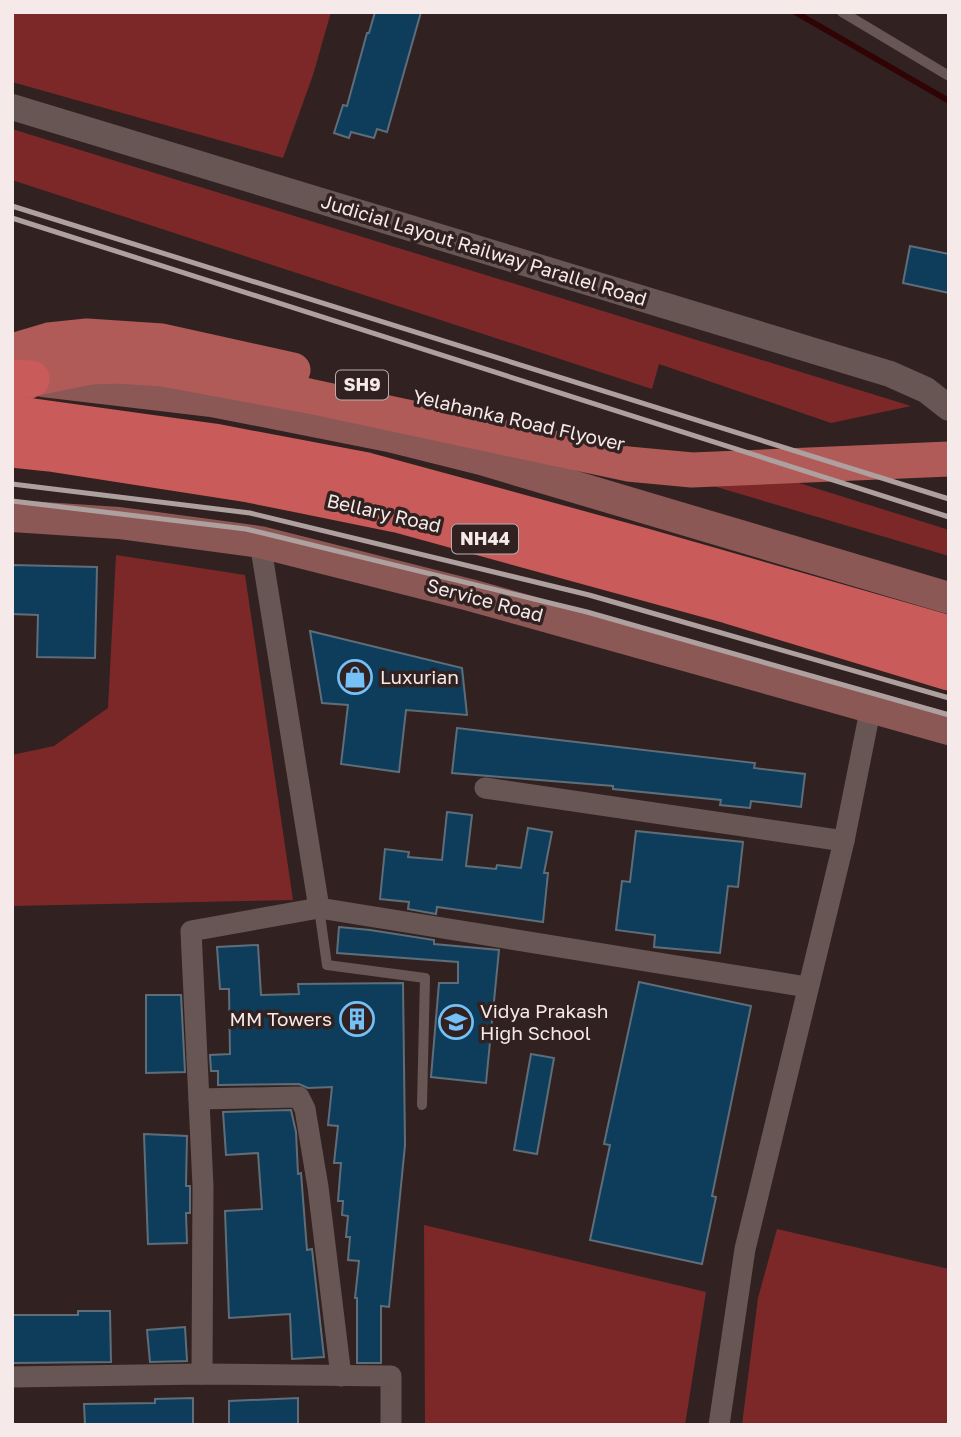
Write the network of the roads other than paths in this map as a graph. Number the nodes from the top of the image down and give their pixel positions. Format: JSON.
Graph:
{"nodes":[{"id":1,"x":842,"y":12,"type":"edge"},
{"id":2,"x":949,"y":76,"type":"edge"},
{"id":3,"x":12,"y":107,"type":"edge"},
{"id":4,"x":17,"y":375,"type":"edge"},
{"id":5,"x":949,"y":408,"type":"edge"},
{"id":6,"x":12,"y":414,"type":"edge"},
{"id":7,"x":949,"y":438,"type":"edge"},
{"id":8,"x":12,"y":449,"type":"edge"},
{"id":9,"x":631,"y":455,"type":"junction"},
{"id":10,"x":949,"y":458,"type":"edge"},
{"id":11,"x":12,"y":516,"type":"edge"},
{"id":12,"x":260,"y":542,"type":"junction"},
{"id":13,"x":949,"y":598,"type":"edge"},
{"id":14,"x":949,"y":634,"type":"edge"},
{"id":15,"x":949,"y":672,"type":"edge"},
{"id":16,"x":871,"y":706,"type":"junction"},
{"id":17,"x":949,"y":729,"type":"edge"},
{"id":18,"x":485,"y":788,"type":"dead end"},
{"id":19,"x":844,"y":841,"type":"junction"},
{"id":20,"x":319,"y":908,"type":"junction"},
{"id":21,"x":807,"y":987,"type":"junction"},
{"id":22,"x":199,"y":1099,"type":"junction"},
{"id":23,"x":422,"y":1105,"type":"dead end"},
{"id":24,"x":202,"y":1374,"type":"junction"},
{"id":25,"x":341,"y":1376,"type":"junction"},
{"id":26,"x":12,"y":1377,"type":"edge"},
{"id":27,"x":391,"y":1425,"type":"edge"},
{"id":28,"x":719,"y":1425,"type":"edge"}],
"edges":[{"from":1,"to":2,"type":"lane"},
{"from":3,"to":5,"type":"street","name":"Judicial Layout Railway Parallel Road"},
{"from":4,"to":9,"type":"main road","name":"Yelahanka Road Flyover","number":"SH9"},
{"from":4,"to":13,"type":"main road"},
{"from":6,"to":14,"type":"highway","name":"Bellary Road","number":"NH44"},
{"from":7,"to":9,"type":"main road","name":"Yelahanka Road Flyover","number":"SH9"},
{"from":8,"to":15,"type":"highway","name":"Bellary Road","number":"NH44"},
{"from":9,"to":10,"type":"main road","name":"Yelahanka Road Flyover","number":"SH9"},
{"from":11,"to":12,"type":"main road","name":"Service Road"},
{"from":12,"to":16,"type":"main road","name":"Service Road"},
{"from":12,"to":20,"type":"street"},
{"from":16,"to":17,"type":"main road","name":"Service Road"},
{"from":16,"to":19,"type":"street"},
{"from":18,"to":19,"type":"street"},
{"from":19,"to":21,"type":"street"},
{"from":20,"to":21,"type":"street"},
{"from":20,"to":22,"type":"street"},
{"from":20,"to":23,"type":"lane"},
{"from":21,"to":28,"type":"street"},
{"from":22,"to":24,"type":"street"},
{"from":22,"to":25,"type":"street"},
{"from":24,"to":25,"type":"street"},
{"from":24,"to":26,"type":"street"},
{"from":25,"to":27,"type":"street"}]}
